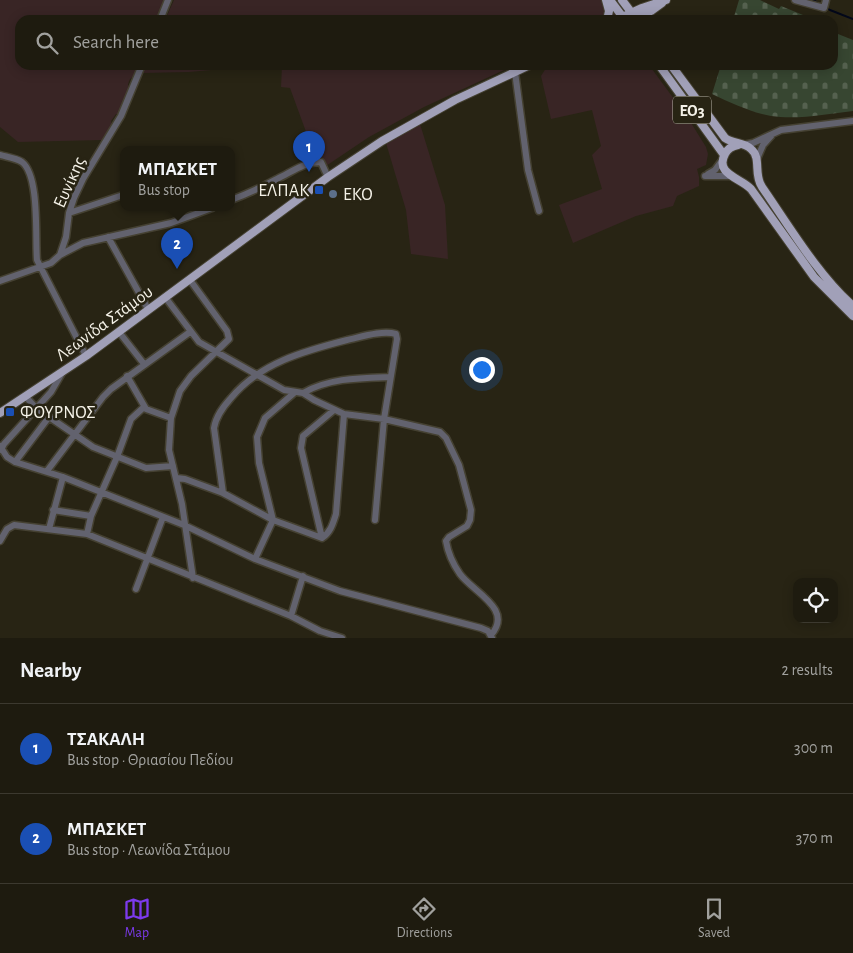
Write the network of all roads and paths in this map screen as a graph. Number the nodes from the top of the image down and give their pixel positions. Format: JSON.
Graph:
{"nodes":[{"id":1,"x":168,"y":0,"type":"edge"},
{"id":2,"x":606,"y":0,"type":"edge"},
{"id":3,"x":610,"y":0,"type":"edge"},
{"id":4,"x":622,"y":0,"type":"edge"},
{"id":5,"x":666,"y":0,"type":"edge"},
{"id":6,"x":794,"y":0,"type":"edge"},
{"id":7,"x":826,"y":0,"type":"edge"},
{"id":8,"x":656,"y":8,"type":"junction"},
{"id":9,"x":162,"y":15,"type":"edge"},
{"id":10,"x":608,"y":15,"type":"edge"},
{"id":11,"x":619,"y":15,"type":"edge"},
{"id":12,"x":632,"y":15,"type":"edge"},
{"id":13,"x":639,"y":15,"type":"edge"},
{"id":14,"x":641,"y":15,"type":"edge"},
{"id":15,"x":652,"y":15,"type":"edge"},
{"id":16,"x":140,"y":70,"type":"edge"},
{"id":17,"x":519,"y":70,"type":"edge"},
{"id":18,"x":662,"y":70,"type":"edge"},
{"id":19,"x":674,"y":70,"type":"edge"},
{"id":20,"x":515,"y":72,"type":"junction"},
{"id":21,"x":853,"y":120,"type":"edge"},
{"id":22,"x":775,"y":132,"type":"junction"},
{"id":23,"x":741,"y":145,"type":"junction"},
{"id":24,"x":0,"y":155,"type":"edge"},
{"id":25,"x":723,"y":157,"type":"junction"},
{"id":26,"x":757,"y":159,"type":"junction"},
{"id":27,"x":756,"y":168,"type":"junction"},
{"id":28,"x":730,"y":176,"type":"junction"},
{"id":29,"x":328,"y":177,"type":"junction"},
{"id":30,"x":738,"y":179,"type":"junction"},
{"id":31,"x":120,"y":196,"type":"edge"},
{"id":32,"x":235,"y":198,"type":"edge"},
{"id":33,"x":204,"y":211,"type":"edge"},
{"id":34,"x":539,"y":211,"type":"dead end"},
{"id":35,"x":69,"y":213,"type":"junction"},
{"id":36,"x":108,"y":237,"type":"junction"},
{"id":37,"x":60,"y":254,"type":"junction"},
{"id":38,"x":40,"y":268,"type":"junction"},
{"id":39,"x":190,"y":280,"type":"junction"},
{"id":40,"x":0,"y":281,"type":"edge"},
{"id":41,"x":165,"y":296,"type":"junction"},
{"id":42,"x":853,"y":306,"type":"edge"},
{"id":43,"x":148,"y":309,"type":"junction"},
{"id":44,"x":853,"y":316,"type":"edge"},
{"id":45,"x":119,"y":332,"type":"junction"},
{"id":46,"x":190,"y":332,"type":"junction"},
{"id":47,"x":217,"y":352,"type":"junction"},
{"id":48,"x":86,"y":356,"type":"junction"},
{"id":49,"x":144,"y":364,"type":"junction"},
{"id":50,"x":62,"y":373,"type":"junction"},
{"id":51,"x":257,"y":374,"type":"junction"},
{"id":52,"x":127,"y":376,"type":"junction"},
{"id":53,"x":390,"y":377,"type":"junction"},
{"id":54,"x":294,"y":393,"type":"junction"},
{"id":55,"x":303,"y":393,"type":"junction"},
{"id":56,"x":26,"y":397,"type":"junction"},
{"id":57,"x":144,"y":407,"type":"junction"},
{"id":58,"x":36,"y":408,"type":"junction"},
{"id":59,"x":334,"y":410,"type":"junction"},
{"id":60,"x":0,"y":413,"type":"edge"},
{"id":61,"x":344,"y":414,"type":"junction"},
{"id":62,"x":49,"y":417,"type":"junction"},
{"id":63,"x":171,"y":418,"type":"junction"},
{"id":64,"x":384,"y":419,"type":"junction"},
{"id":65,"x":76,"y":434,"type":"junction"},
{"id":66,"x":0,"y":448,"type":"edge"},
{"id":67,"x":118,"y":457,"type":"junction"},
{"id":68,"x":15,"y":462,"type":"junction"},
{"id":69,"x":173,"y":466,"type":"junction"},
{"id":70,"x":46,"y":471,"type":"junction"},
{"id":71,"x":63,"y":477,"type":"junction"},
{"id":72,"x":177,"y":478,"type":"junction"},
{"id":73,"x":102,"y":493,"type":"junction"},
{"id":74,"x":223,"y":493,"type":"junction"},
{"id":75,"x":54,"y":510,"type":"junction"},
{"id":76,"x":91,"y":516,"type":"junction"},
{"id":77,"x":163,"y":517,"type":"junction"},
{"id":78,"x":273,"y":520,"type":"junction"},
{"id":79,"x":375,"y":520,"type":"dead end"},
{"id":80,"x":184,"y":525,"type":"junction"},
{"id":81,"x":49,"y":529,"type":"junction"},
{"id":82,"x":87,"y":534,"type":"junction"},
{"id":83,"x":322,"y":538,"type":"junction"},
{"id":84,"x":0,"y":541,"type":"edge"},
{"id":85,"x":147,"y":558,"type":"junction"},
{"id":86,"x":255,"y":558,"type":"junction"},
{"id":87,"x":304,"y":576,"type":"junction"},
{"id":88,"x":193,"y":578,"type":"junction"},
{"id":89,"x":136,"y":589,"type":"dead end"},
{"id":90,"x":291,"y":616,"type":"junction"},
{"id":91,"x":492,"y":636,"type":"edge"},
{"id":92,"x":342,"y":638,"type":"edge"}],
"edges":[{"from":1,"to":9,"type":"street"},
{"from":2,"to":10,"type":"main road"},
{"from":3,"to":11,"type":"main road"},
{"from":4,"to":12,"type":"main road"},
{"from":5,"to":8,"type":"main road"},
{"from":5,"to":13,"type":"main road"},
{"from":6,"to":7,"type":"street"},
{"from":8,"to":14,"type":"main road"},
{"from":8,"to":15,"type":"main road"},
{"from":16,"to":35,"type":"street","name":"Ευνίκης"},
{"from":17,"to":20,"type":"main road","name":"Λεωνίδα Στάμου"},
{"from":18,"to":25,"type":"main road","number":"ΕΟ3"},
{"from":19,"to":23,"type":"main road","number":"ΕΟ3"},
{"from":20,"to":29,"type":"main road","name":"Λεωνίδα Στάμου"},
{"from":20,"to":34,"type":"street"},
{"from":21,"to":22,"type":"street"},
{"from":22,"to":23,"type":"street"},
{"from":22,"to":26,"type":"street"},
{"from":23,"to":25,"type":"main road"},
{"from":23,"to":26,"type":"main road","number":"ΕΟ3"},
{"from":24,"to":38,"type":"street"},
{"from":25,"to":28,"type":"main road","number":"ΕΟ3"},
{"from":25,"to":28,"type":"street"},
{"from":26,"to":27,"type":"main road"},
{"from":27,"to":30,"type":"main road"},
{"from":27,"to":42,"type":"main road"},
{"from":28,"to":30,"type":"main road"},
{"from":29,"to":32,"type":"street"},
{"from":29,"to":39,"type":"main road","name":"Λεωνίδα Στάμου"},
{"from":30,"to":44,"type":"main road"},
{"from":31,"to":35,"type":"street"},
{"from":33,"to":36,"type":"street"},
{"from":35,"to":37,"type":"street","name":"Ευνίκης"},
{"from":36,"to":37,"type":"street"},
{"from":36,"to":43,"type":"street"},
{"from":37,"to":38,"type":"street"},
{"from":38,"to":40,"type":"street"},
{"from":38,"to":48,"type":"street"},
{"from":39,"to":41,"type":"main road","name":"Λεωνίδα Στάμου"},
{"from":39,"to":47,"type":"street"},
{"from":41,"to":43,"type":"main road","name":"Λεωνίδα Στάμου"},
{"from":41,"to":46,"type":"street"},
{"from":43,"to":45,"type":"main road","name":"Λεωνίδα Στάμου"},
{"from":45,"to":48,"type":"main road","name":"Λεωνίδα Στάμου"},
{"from":45,"to":49,"type":"street"},
{"from":46,"to":47,"type":"street"},
{"from":46,"to":49,"type":"street"},
{"from":47,"to":51,"type":"street"},
{"from":47,"to":63,"type":"street"},
{"from":48,"to":50,"type":"main road","name":"Λεωνίδα Στάμου"},
{"from":49,"to":52,"type":"street"},
{"from":50,"to":56,"type":"main road","name":"Λεωνίδα Στάμου"},
{"from":50,"to":58,"type":"street"},
{"from":51,"to":53,"type":"street"},
{"from":51,"to":54,"type":"street"},
{"from":51,"to":74,"type":"street"},
{"from":52,"to":57,"type":"street"},
{"from":52,"to":65,"type":"street"},
{"from":53,"to":55,"type":"street"},
{"from":53,"to":64,"type":"street"},
{"from":54,"to":55,"type":"street"},
{"from":54,"to":78,"type":"street"},
{"from":55,"to":59,"type":"street"},
{"from":56,"to":58,"type":"street"},
{"from":56,"to":60,"type":"main road","name":"Λεωνίδα Στάμου"},
{"from":57,"to":63,"type":"street"},
{"from":57,"to":67,"type":"street"},
{"from":58,"to":62,"type":"street"},
{"from":58,"to":66,"type":"street"},
{"from":59,"to":61,"type":"street"},
{"from":59,"to":83,"type":"street"},
{"from":61,"to":64,"type":"street"},
{"from":61,"to":83,"type":"street"},
{"from":62,"to":65,"type":"street"},
{"from":62,"to":68,"type":"street"},
{"from":63,"to":69,"type":"street"},
{"from":64,"to":79,"type":"street"},
{"from":64,"to":91,"type":"street"},
{"from":65,"to":67,"type":"street"},
{"from":65,"to":70,"type":"street"},
{"from":66,"to":68,"type":"street"},
{"from":67,"to":69,"type":"street"},
{"from":67,"to":73,"type":"street"},
{"from":68,"to":70,"type":"street"},
{"from":69,"to":72,"type":"street"},
{"from":70,"to":71,"type":"street"},
{"from":71,"to":73,"type":"street"},
{"from":71,"to":75,"type":"street"},
{"from":72,"to":74,"type":"street"},
{"from":72,"to":80,"type":"street"},
{"from":73,"to":76,"type":"street"},
{"from":73,"to":77,"type":"street"},
{"from":74,"to":78,"type":"street"},
{"from":75,"to":76,"type":"street"},
{"from":75,"to":81,"type":"street"},
{"from":76,"to":82,"type":"street"},
{"from":77,"to":80,"type":"street"},
{"from":77,"to":85,"type":"street"},
{"from":78,"to":83,"type":"street"},
{"from":78,"to":86,"type":"street"},
{"from":80,"to":86,"type":"street"},
{"from":80,"to":88,"type":"street"},
{"from":81,"to":82,"type":"street"},
{"from":81,"to":84,"type":"street"},
{"from":82,"to":85,"type":"street"},
{"from":85,"to":88,"type":"street"},
{"from":85,"to":89,"type":"street"},
{"from":86,"to":87,"type":"street"},
{"from":87,"to":90,"type":"street"},
{"from":87,"to":91,"type":"street"},
{"from":88,"to":90,"type":"street"},
{"from":90,"to":92,"type":"street"}]}
